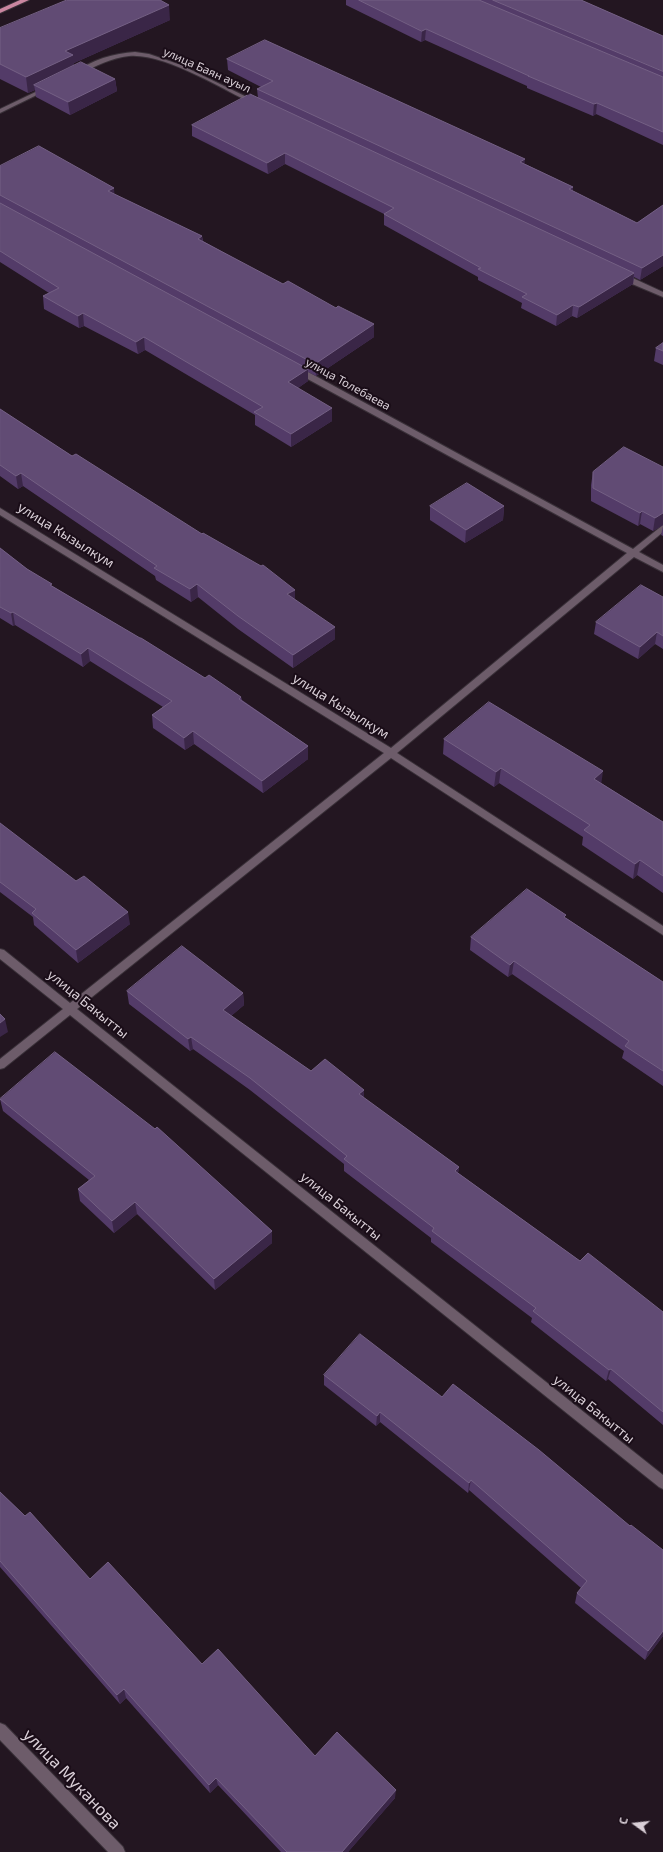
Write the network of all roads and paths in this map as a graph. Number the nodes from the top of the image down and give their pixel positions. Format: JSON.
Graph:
{"nodes":[{"id":1,"x":26,"y":0,"type":"edge"},
{"id":2,"x":0,"y":11,"type":"edge"},
{"id":3,"x":68,"y":77,"type":"edge"},
{"id":4,"x":55,"y":84,"type":"edge"},
{"id":5,"x":266,"y":108,"type":"edge"},
{"id":6,"x":0,"y":111,"type":"edge"},
{"id":7,"x":612,"y":271,"type":"edge"},
{"id":8,"x":663,"y":295,"type":"edge"},
{"id":9,"x":291,"y":366,"type":"edge"},
{"id":10,"x":0,"y":511,"type":"edge"},
{"id":11,"x":663,"y":528,"type":"edge"},
{"id":12,"x":633,"y":552,"type":"junction"},
{"id":13,"x":663,"y":569,"type":"edge"},
{"id":14,"x":391,"y":753,"type":"junction"},
{"id":15,"x":663,"y":931,"type":"edge"},
{"id":16,"x":0,"y":953,"type":"edge"},
{"id":17,"x":70,"y":1009,"type":"junction"},
{"id":18,"x":0,"y":1065,"type":"edge"},
{"id":19,"x":663,"y":1483,"type":"edge"},
{"id":20,"x":0,"y":1730,"type":"edge"},
{"id":21,"x":118,"y":1852,"type":"edge"}],
"edges":[{"from":1,"to":2,"type":"highway"},
{"from":3,"to":5,"type":"street","name":"улица Баян ауыл"},
{"from":4,"to":6,"type":"street"},
{"from":7,"to":8,"type":"street"},
{"from":9,"to":12,"type":"street","name":"улица Толебаева"},
{"from":10,"to":14,"type":"street","name":"улица Кызылкум"},
{"from":11,"to":12,"type":"street"},
{"from":12,"to":13,"type":"street","name":"улица Толебаева"},
{"from":12,"to":14,"type":"street"},
{"from":14,"to":15,"type":"street","name":"улица Кызылкум"},
{"from":14,"to":17,"type":"street"},
{"from":16,"to":17,"type":"street","name":"улица Бакытты"},
{"from":17,"to":18,"type":"street"},
{"from":17,"to":19,"type":"street","name":"улица Бакытты"},
{"from":20,"to":21,"type":"street","name":"улица Муканова"}]}
